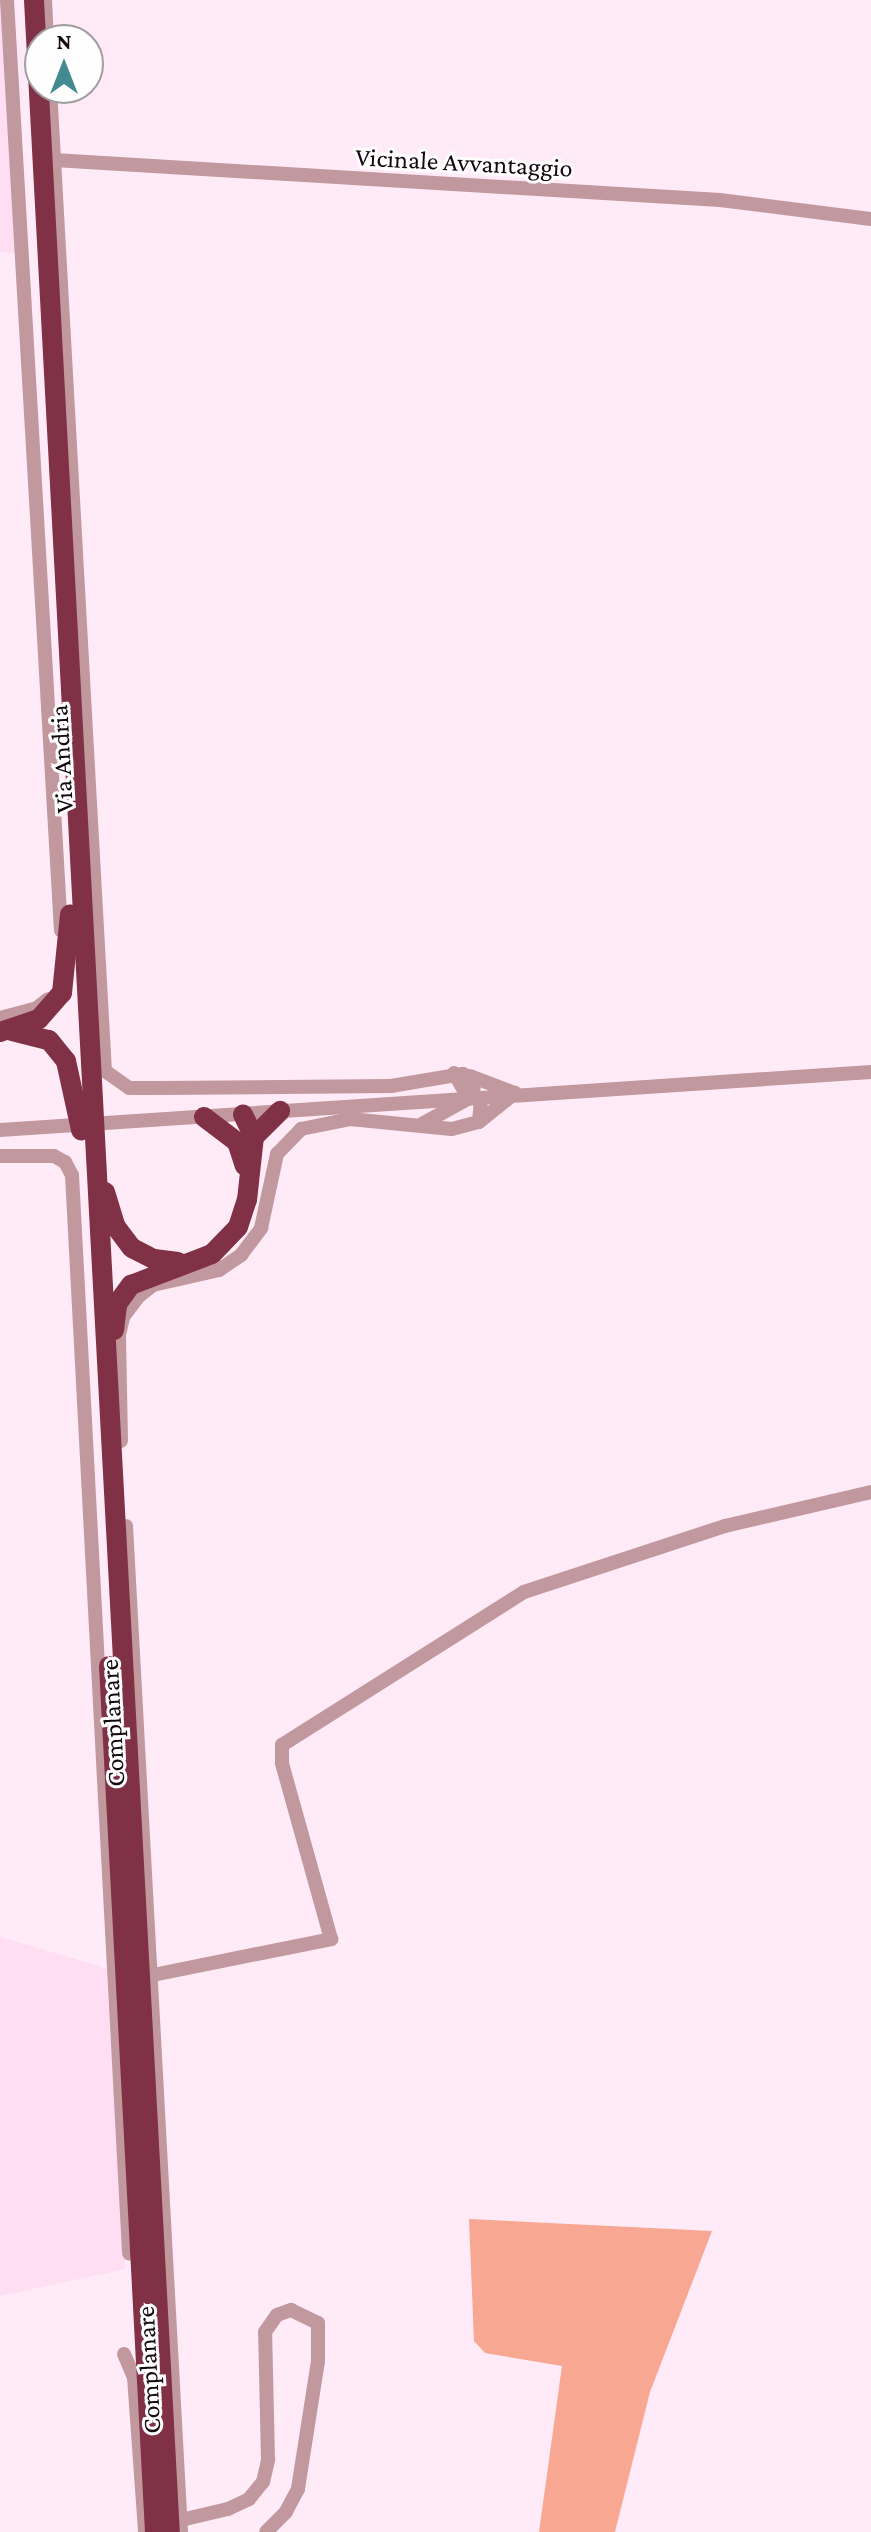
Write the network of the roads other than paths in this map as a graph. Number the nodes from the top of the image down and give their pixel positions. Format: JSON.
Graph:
{"nodes":[{"id":1,"x":7,"y":0,"type":"edge"},
{"id":2,"x":21,"y":0,"type":"edge"},
{"id":3,"x":34,"y":0,"type":"edge"},
{"id":4,"x":45,"y":0,"type":"edge"},
{"id":5,"x":46,"y":24,"type":"edge"},
{"id":6,"x":51,"y":104,"type":"edge"},
{"id":7,"x":54,"y":160,"type":"junction"},
{"id":8,"x":871,"y":219,"type":"edge"},
{"id":9,"x":70,"y":914,"type":"junction"},
{"id":10,"x":3,"y":1027,"type":"edge"},
{"id":11,"x":871,"y":1072,"type":"edge"},
{"id":12,"x":454,"y":1073,"type":"junction"},
{"id":13,"x":470,"y":1076,"type":"junction"},
{"id":14,"x":515,"y":1093,"type":"junction"},
{"id":15,"x":473,"y":1096,"type":"junction"},
{"id":16,"x":437,"y":1099,"type":"junction"},
{"id":17,"x":280,"y":1111,"type":"junction"},
{"id":18,"x":243,"y":1114,"type":"junction"},
{"id":19,"x":445,"y":1116,"type":"junction"},
{"id":20,"x":204,"y":1117,"type":"junction"},
{"id":21,"x":479,"y":1122,"type":"junction"},
{"id":22,"x":422,"y":1124,"type":"junction"},
{"id":23,"x":0,"y":1130,"type":"edge"},
{"id":24,"x":81,"y":1130,"type":"junction"},
{"id":25,"x":246,"y":1140,"type":"junction"},
{"id":26,"x":0,"y":1156,"type":"edge"},
{"id":27,"x":96,"y":1162,"type":"junction"},
{"id":28,"x":185,"y":1263,"type":"junction"},
{"id":29,"x":109,"y":1409,"type":"junction"},
{"id":30,"x":871,"y":1492,"type":"edge"},
{"id":31,"x":153,"y":1975,"type":"junction"},
{"id":32,"x":129,"y":2253,"type":"dead end"},
{"id":33,"x":124,"y":2354,"type":"dead end"},
{"id":34,"x":177,"y":2528,"type":"edge"},
{"id":35,"x":145,"y":2532,"type":"edge"},
{"id":36,"x":155,"y":2532,"type":"edge"},
{"id":37,"x":266,"y":2532,"type":"edge"}],
"edges":[{"from":1,"to":10,"type":"street","name":"Via Andria"},
{"from":2,"to":9,"type":"highway"},
{"from":3,"to":27,"type":"highway"},
{"from":4,"to":5,"type":"street"},
{"from":6,"to":7,"type":"street","name":"Via Andria"},
{"from":7,"to":8,"type":"street","name":"Vicinale Avvantaggio"},
{"from":7,"to":12,"type":"street","name":"Via Andria"},
{"from":9,"to":10,"type":"highway"},
{"from":9,"to":24,"type":"highway"},
{"from":10,"to":24,"type":"highway"},
{"from":11,"to":14,"type":"street"},
{"from":12,"to":13,"type":"street"},
{"from":12,"to":15,"type":"street"},
{"from":13,"to":14,"type":"street"},
{"from":13,"to":15,"type":"street"},
{"from":14,"to":15,"type":"street"},
{"from":14,"to":21,"type":"street"},
{"from":15,"to":16,"type":"street"},
{"from":15,"to":19,"type":"street","name":"Complanare"},
{"from":15,"to":21,"type":"street"},
{"from":16,"to":17,"type":"street"},
{"from":16,"to":19,"type":"street"},
{"from":17,"to":18,"type":"street"},
{"from":17,"to":25,"type":"highway"},
{"from":18,"to":20,"type":"street"},
{"from":18,"to":25,"type":"highway"},
{"from":19,"to":22,"type":"street","name":"Complanare"},
{"from":20,"to":23,"type":"street"},
{"from":20,"to":25,"type":"highway"},
{"from":21,"to":22,"type":"street","name":"Complanare"},
{"from":22,"to":31,"type":"street","name":"Complanare"},
{"from":24,"to":36,"type":"highway"},
{"from":25,"to":28,"type":"highway"},
{"from":26,"to":32,"type":"street","name":"Complanare"},
{"from":27,"to":28,"type":"highway"},
{"from":27,"to":29,"type":"highway"},
{"from":28,"to":29,"type":"highway"},
{"from":29,"to":34,"type":"highway"},
{"from":30,"to":31,"type":"street"},
{"from":31,"to":34,"type":"street","name":"Complanare"},
{"from":33,"to":35,"type":"street","name":"Complanare"},
{"from":34,"to":37,"type":"street"}]}
